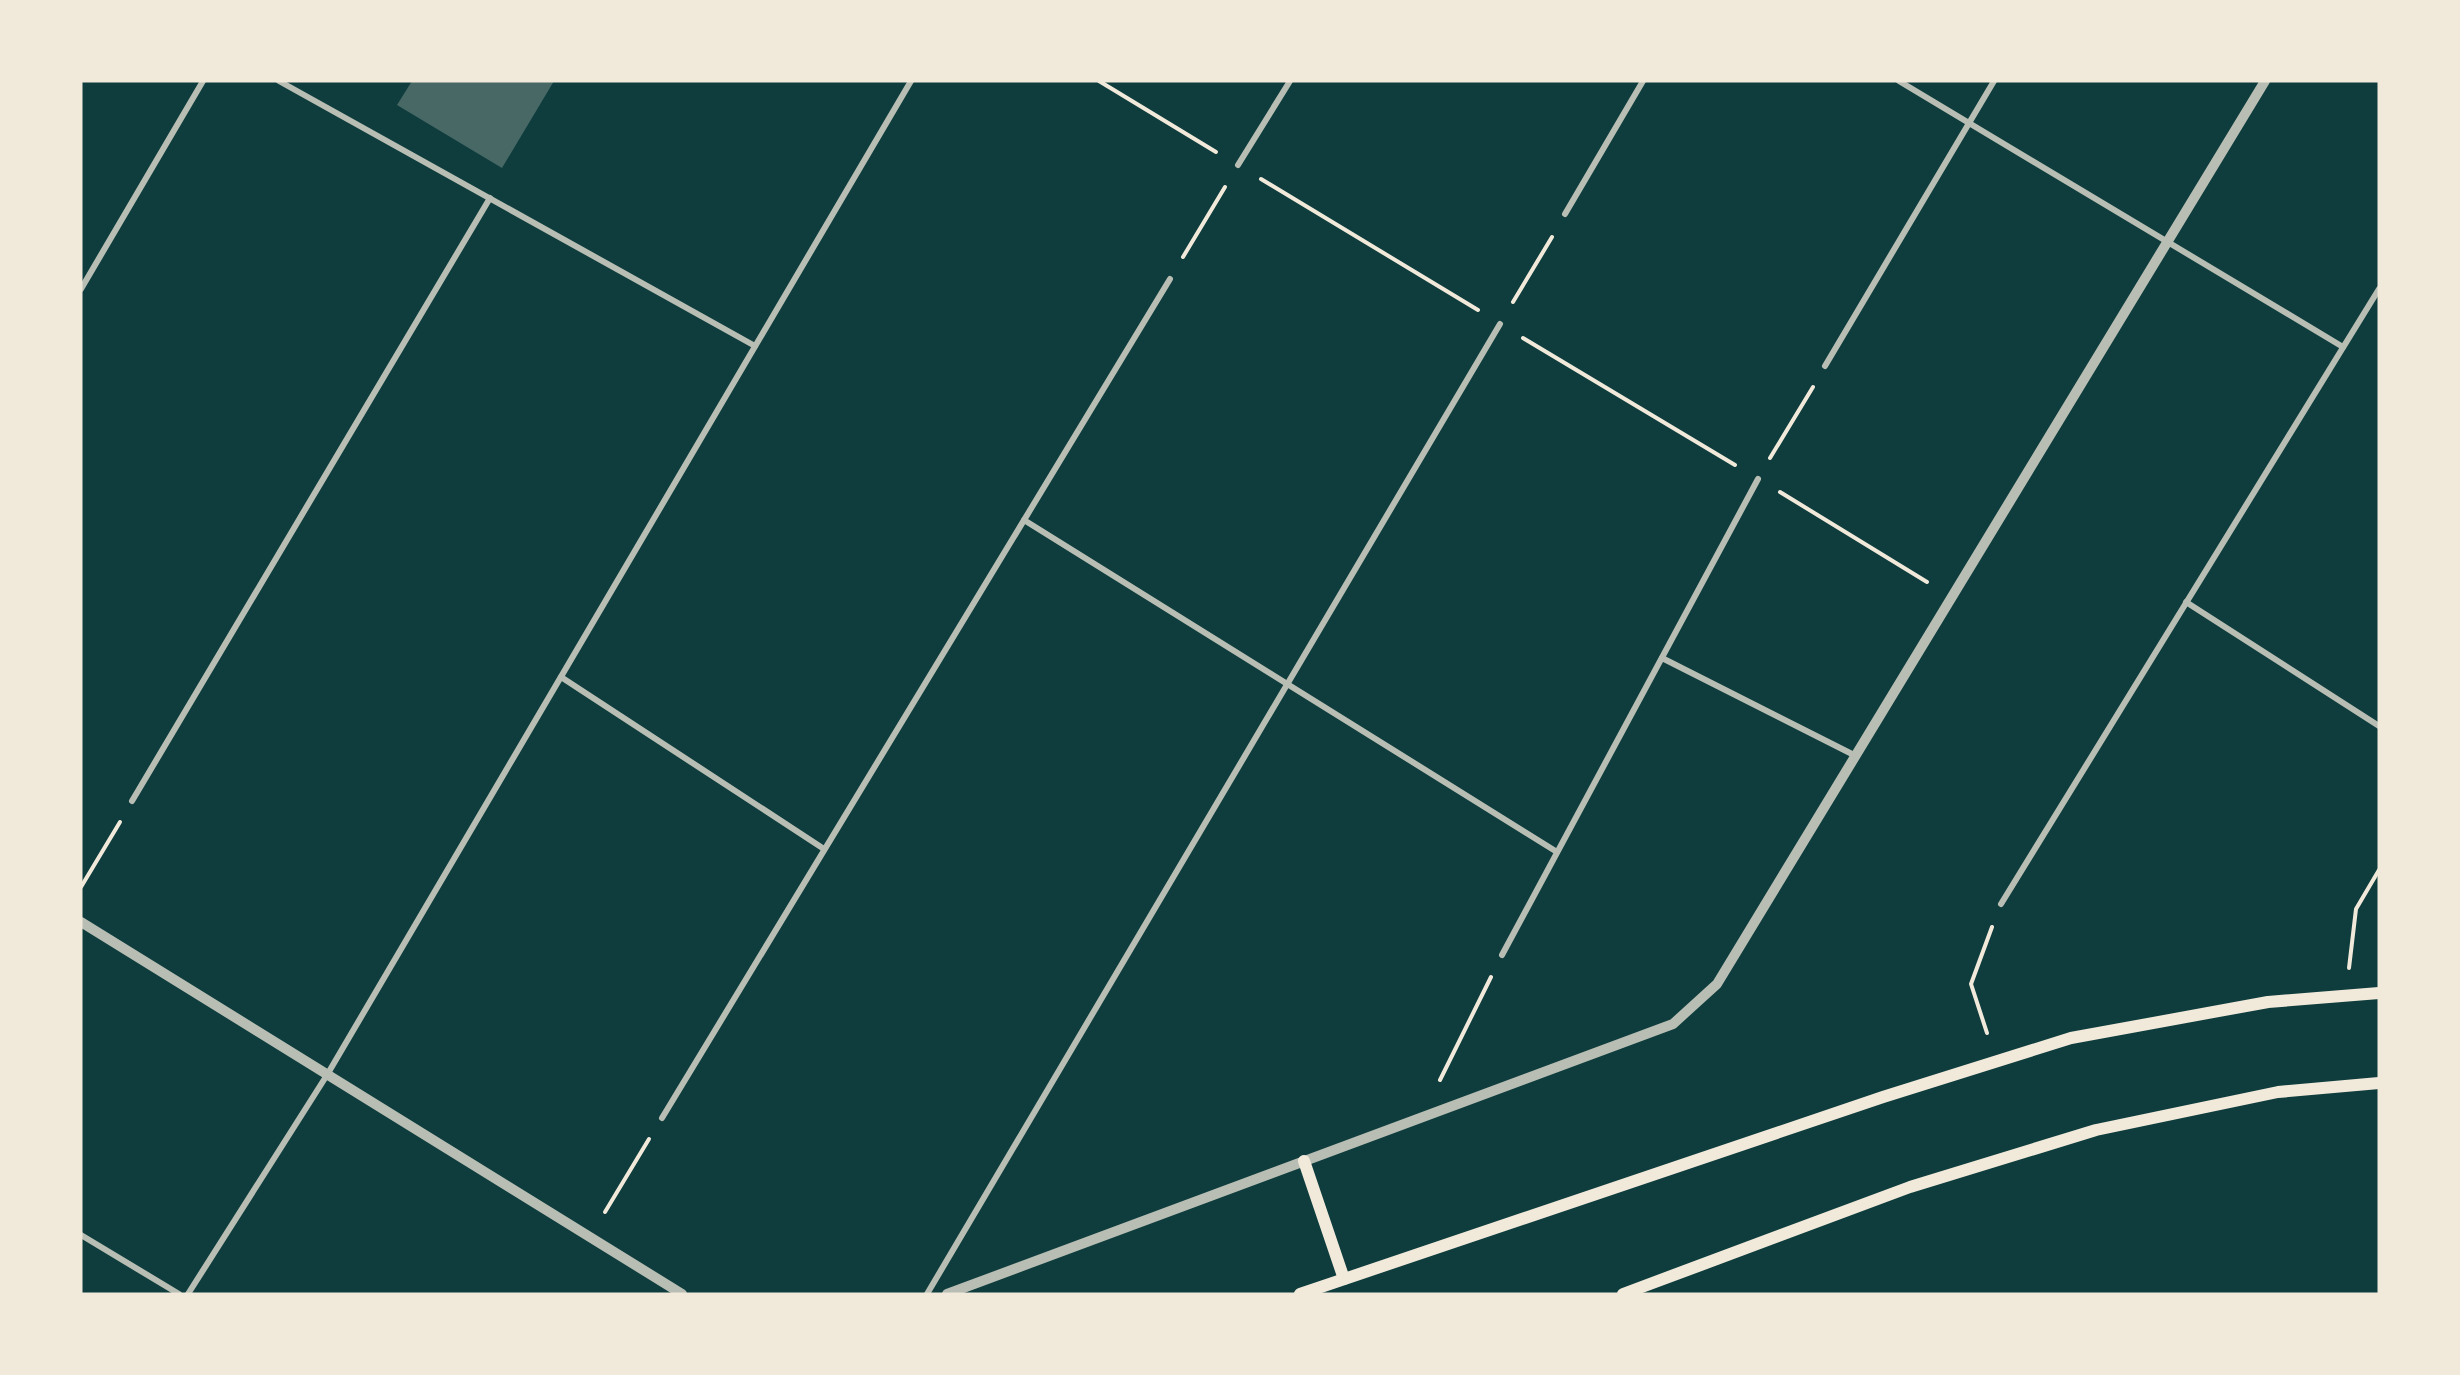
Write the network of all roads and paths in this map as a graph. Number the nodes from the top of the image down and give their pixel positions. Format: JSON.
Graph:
{"nodes":[{"id":1,"x":203,"y":81,"type":"edge"},
{"id":2,"x":279,"y":81,"type":"edge"},
{"id":3,"x":911,"y":81,"type":"edge"},
{"id":4,"x":1290,"y":81,"type":"edge"},
{"id":5,"x":1643,"y":81,"type":"edge"},
{"id":6,"x":1899,"y":81,"type":"edge"},
{"id":7,"x":1994,"y":81,"type":"edge"},
{"id":8,"x":2265,"y":81,"type":"edge"},
{"id":9,"x":1969,"y":123,"type":"junction"},
{"id":10,"x":1238,"y":165,"type":"joint"},
{"id":11,"x":490,"y":198,"type":"junction"},
{"id":12,"x":1565,"y":214,"type":"joint"},
{"id":13,"x":2167,"y":242,"type":"junction"},
{"id":14,"x":1170,"y":279,"type":"joint"},
{"id":15,"x":81,"y":289,"type":"edge"},
{"id":16,"x":2379,"y":289,"type":"edge"},
{"id":17,"x":1500,"y":324,"type":"joint"},
{"id":18,"x":755,"y":346,"type":"junction"},
{"id":19,"x":2343,"y":348,"type":"junction"},
{"id":20,"x":1825,"y":366,"type":"joint"},
{"id":21,"x":1758,"y":479,"type":"joint"},
{"id":22,"x":1024,"y":520,"type":"junction"},
{"id":23,"x":2186,"y":602,"type":"junction"},
{"id":24,"x":1662,"y":658,"type":"junction"},
{"id":25,"x":561,"y":676,"type":"junction"},
{"id":26,"x":1288,"y":684,"type":"junction"},
{"id":27,"x":2379,"y":726,"type":"edge"},
{"id":28,"x":1856,"y":756,"type":"junction"},
{"id":29,"x":132,"y":801,"type":"joint"},
{"id":30,"x":825,"y":849,"type":"junction"},
{"id":31,"x":1557,"y":852,"type":"junction"},
{"id":32,"x":2379,"y":870,"type":"edge"},
{"id":33,"x":81,"y":887,"type":"edge"},
{"id":34,"x":2001,"y":904,"type":"joint"},
{"id":35,"x":81,"y":922,"type":"edge"},
{"id":36,"x":1502,"y":954,"type":"joint"},
{"id":37,"x":2379,"y":993,"type":"edge"},
{"id":38,"x":2345,"y":996,"type":"junction"},
{"id":39,"x":1996,"y":1062,"type":"junction"},
{"id":40,"x":327,"y":1075,"type":"junction"},
{"id":41,"x":2379,"y":1083,"type":"edge"},
{"id":42,"x":1422,"y":1117,"type":"junction"},
{"id":43,"x":662,"y":1118,"type":"joint"},
{"id":44,"x":1304,"y":1161,"type":"junction"},
{"id":45,"x":81,"y":1235,"type":"edge"},
{"id":46,"x":590,"y":1237,"type":"junction"},
{"id":47,"x":1344,"y":1279,"type":"junction"},
{"id":48,"x":179,"y":1294,"type":"edge"},
{"id":49,"x":188,"y":1294,"type":"edge"},
{"id":50,"x":682,"y":1294,"type":"edge"},
{"id":51,"x":927,"y":1294,"type":"edge"},
{"id":52,"x":947,"y":1294,"type":"edge"},
{"id":53,"x":1300,"y":1294,"type":"edge"},
{"id":54,"x":1623,"y":1294,"type":"edge"}],
"edges":[{"from":1,"to":15,"type":"street"},
{"from":2,"to":11,"type":"street"},
{"from":3,"to":18,"type":"street"},
{"from":4,"to":10,"type":"street"},
{"from":5,"to":12,"type":"street"},
{"from":6,"to":9,"type":"street"},
{"from":7,"to":9,"type":"street"},
{"from":8,"to":13,"type":"street"},
{"from":9,"to":13,"type":"street"},
{"from":9,"to":20,"type":"street"},
{"from":10,"to":14,"type":"path"},
{"from":11,"to":18,"type":"street"},
{"from":11,"to":29,"type":"street"},
{"from":12,"to":17,"type":"path"},
{"from":13,"to":19,"type":"street"},
{"from":13,"to":28,"type":"street"},
{"from":14,"to":22,"type":"street"},
{"from":16,"to":19,"type":"street"},
{"from":17,"to":26,"type":"street"},
{"from":18,"to":25,"type":"street"},
{"from":19,"to":23,"type":"street"},
{"from":20,"to":21,"type":"path"},
{"from":21,"to":24,"type":"street"},
{"from":22,"to":26,"type":"street"},
{"from":22,"to":30,"type":"street"},
{"from":23,"to":27,"type":"street"},
{"from":23,"to":34,"type":"street"},
{"from":24,"to":28,"type":"street"},
{"from":24,"to":31,"type":"street"},
{"from":25,"to":30,"type":"street"},
{"from":25,"to":40,"type":"street"},
{"from":26,"to":31,"type":"street"},
{"from":26,"to":51,"type":"street"},
{"from":28,"to":42,"type":"street"},
{"from":29,"to":33,"type":"path"},
{"from":30,"to":43,"type":"street"},
{"from":31,"to":36,"type":"street"},
{"from":32,"to":38,"type":"path"},
{"from":34,"to":39,"type":"path"},
{"from":35,"to":40,"type":"street"},
{"from":36,"to":42,"type":"path"},
{"from":37,"to":38,"type":"main road"},
{"from":38,"to":39,"type":"main road"},
{"from":39,"to":47,"type":"main road"},
{"from":40,"to":46,"type":"street"},
{"from":40,"to":49,"type":"street"},
{"from":41,"to":54,"type":"main road"},
{"from":42,"to":44,"type":"street"},
{"from":43,"to":46,"type":"path"},
{"from":44,"to":47,"type":"main road"},
{"from":44,"to":52,"type":"street"},
{"from":45,"to":48,"type":"street"},
{"from":46,"to":50,"type":"street"},
{"from":47,"to":53,"type":"main road"}]}
